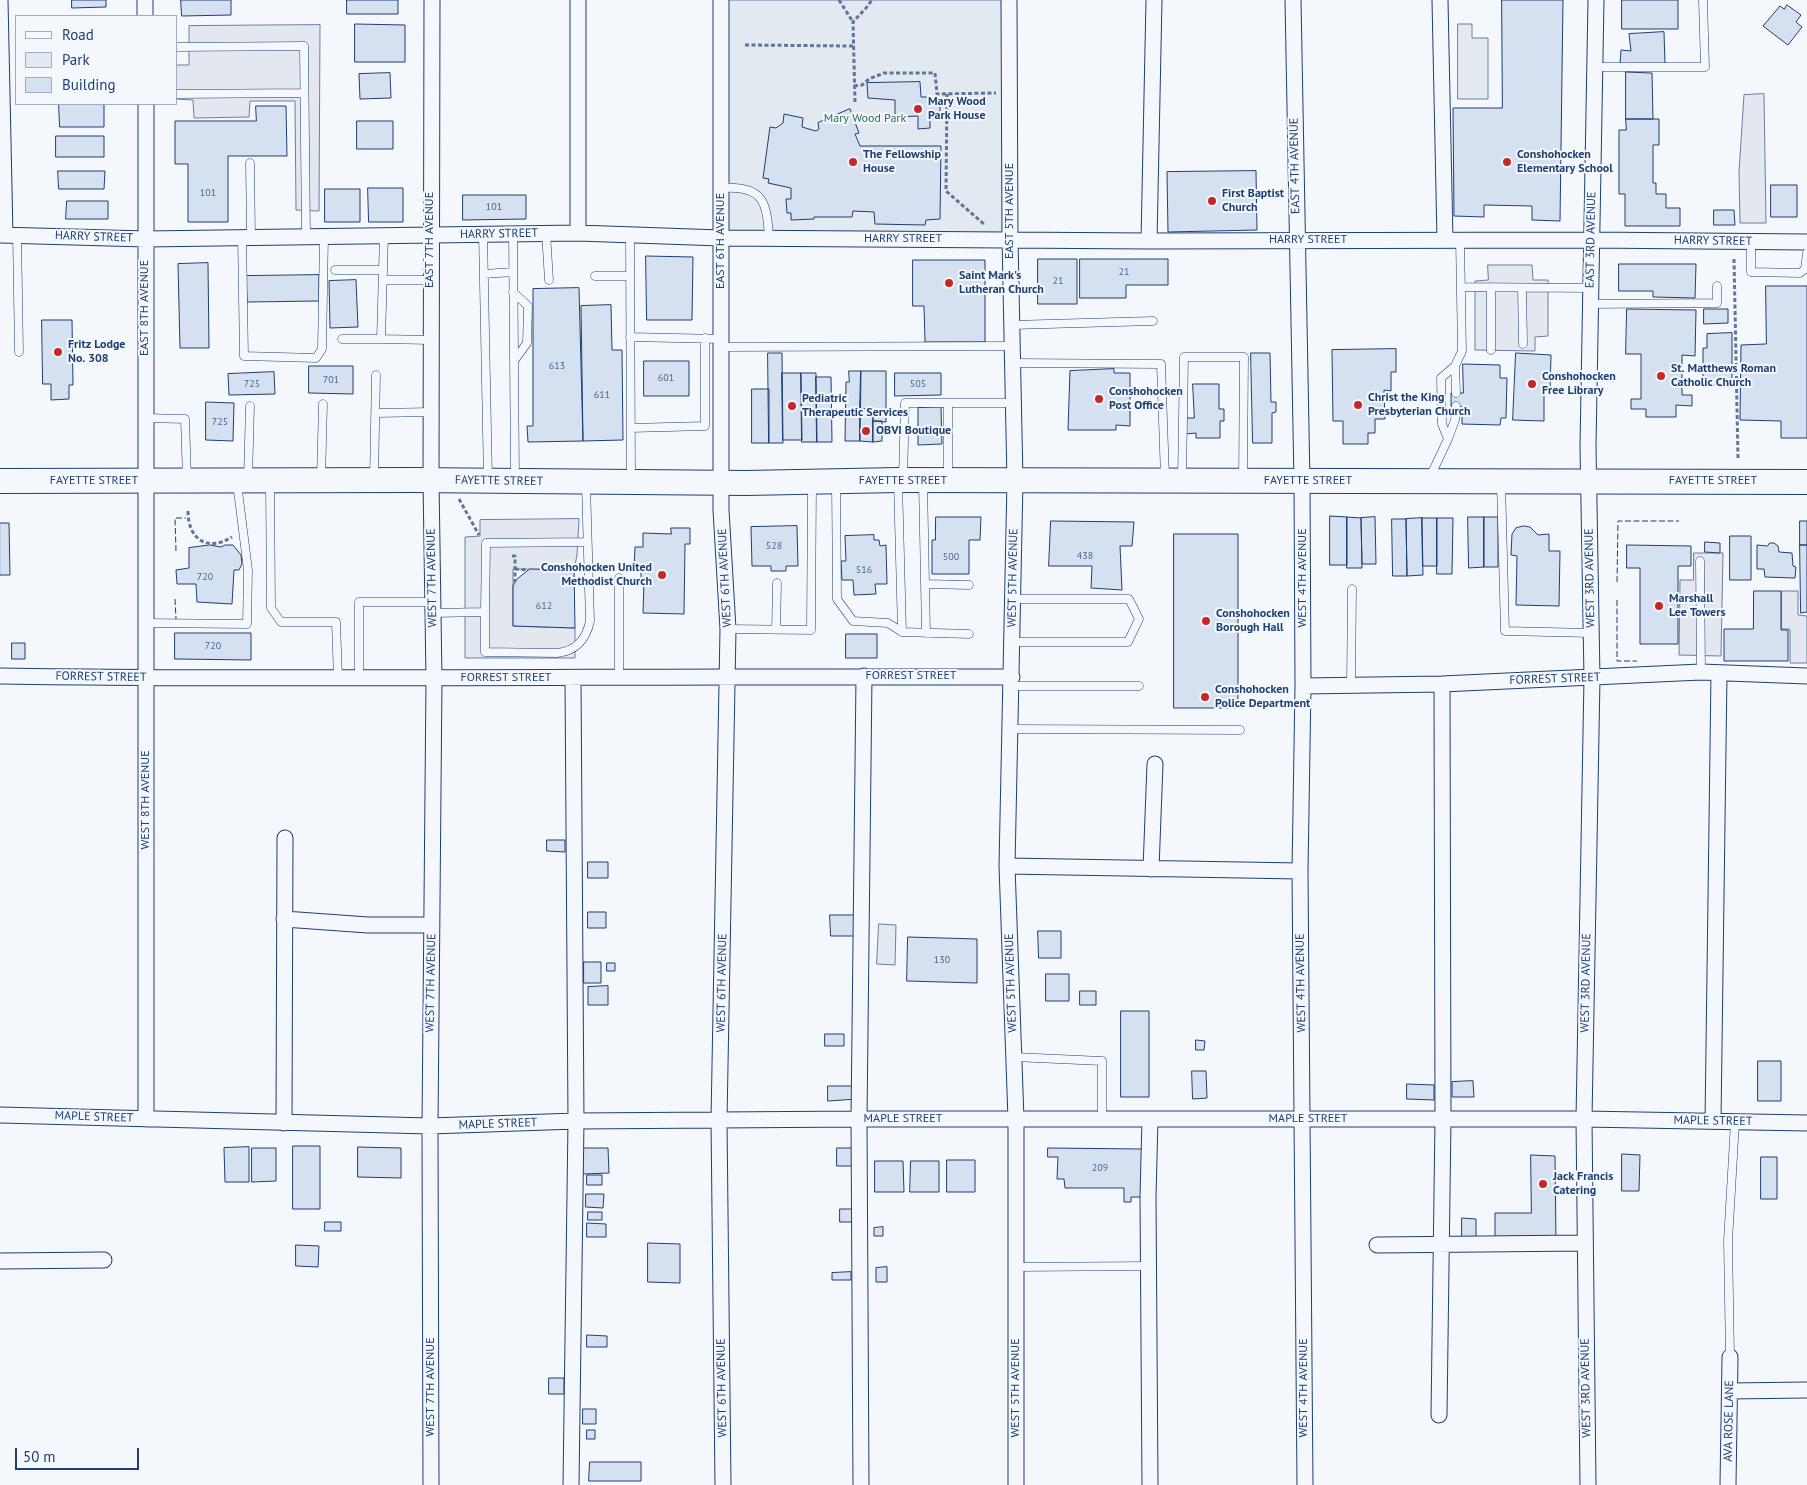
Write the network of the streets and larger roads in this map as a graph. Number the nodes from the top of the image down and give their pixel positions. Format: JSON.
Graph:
{"nodes":[{"id":1,"x":0,"y":0,"type":"edge"},
{"id":2,"x":146,"y":0,"type":"edge"},
{"id":3,"x":432,"y":0,"type":"edge"},
{"id":4,"x":578,"y":0,"type":"edge"},
{"id":5,"x":721,"y":0,"type":"edge"},
{"id":6,"x":1009,"y":0,"type":"edge"},
{"id":7,"x":1154,"y":0,"type":"edge"},
{"id":8,"x":1293,"y":0,"type":"edge"},
{"id":9,"x":1440,"y":0,"type":"edge"},
{"id":10,"x":1596,"y":0,"type":"edge"},
{"id":11,"x":146,"y":15,"type":"edge"},
{"id":12,"x":146,"y":105,"type":"edge"},
{"id":13,"x":578,"y":233,"type":"junction"},
{"id":14,"x":430,"y":234,"type":"junction"},
{"id":15,"x":7,"y":235,"type":"edge"},
{"id":16,"x":721,"y":238,"type":"junction"},
{"id":17,"x":146,"y":239,"type":"junction"},
{"id":18,"x":1010,"y":239,"type":"junction"},
{"id":19,"x":1452,"y":240,"type":"junction"},
{"id":20,"x":1591,"y":240,"type":"junction"},
{"id":21,"x":1149,"y":241,"type":"junction"},
{"id":22,"x":1296,"y":241,"type":"junction"},
{"id":23,"x":1807,"y":242,"type":"edge"},
{"id":24,"x":431,"y":480,"type":"junction"},
{"id":25,"x":0,"y":481,"type":"edge"},
{"id":26,"x":145,"y":481,"type":"junction"},
{"id":27,"x":1015,"y":481,"type":"junction"},
{"id":28,"x":1588,"y":481,"type":"junction"},
{"id":29,"x":722,"y":482,"type":"junction"},
{"id":30,"x":1302,"y":482,"type":"junction"},
{"id":31,"x":1807,"y":482,"type":"edge"},
{"id":32,"x":1719,"y":673,"type":"junction"},
{"id":33,"x":727,"y":675,"type":"junction"},
{"id":34,"x":0,"y":676,"type":"edge"},
{"id":35,"x":864,"y":676,"type":"junction"},
{"id":36,"x":1807,"y":676,"type":"edge"},
{"id":37,"x":145,"y":678,"type":"junction"},
{"id":38,"x":573,"y":678,"type":"junction"},
{"id":39,"x":1592,"y":678,"type":"junction"},
{"id":40,"x":434,"y":679,"type":"junction"},
{"id":41,"x":1012,"y":681,"type":"junction"},
{"id":42,"x":1442,"y":684,"type":"junction"},
{"id":43,"x":1303,"y":686,"type":"junction"},
{"id":44,"x":1155,"y":764,"type":"dead end"},
{"id":45,"x":285,"y":838,"type":"dead end"},
{"id":46,"x":1007,"y":866,"type":"junction"},
{"id":47,"x":1151,"y":869,"type":"junction"},
{"id":48,"x":1300,"y":870,"type":"junction"},
{"id":49,"x":284,"y":919,"type":"junction"},
{"id":50,"x":432,"y":924,"type":"junction"},
{"id":51,"x":0,"y":1115,"type":"edge"},
{"id":52,"x":146,"y":1119,"type":"junction"},
{"id":53,"x":859,"y":1119,"type":"junction"},
{"id":54,"x":1016,"y":1119,"type":"junction"},
{"id":55,"x":1150,"y":1119,"type":"junction"},
{"id":56,"x":1303,"y":1119,"type":"junction"},
{"id":57,"x":1443,"y":1119,"type":"junction"},
{"id":58,"x":1584,"y":1119,"type":"junction"},
{"id":59,"x":719,"y":1120,"type":"junction"},
{"id":60,"x":576,"y":1121,"type":"junction"},
{"id":61,"x":284,"y":1122,"type":"junction"},
{"id":62,"x":1714,"y":1122,"type":"junction"},
{"id":63,"x":1807,"y":1123,"type":"edge"},
{"id":64,"x":430,"y":1126,"type":"junction"},
{"id":65,"x":1585,"y":1243,"type":"junction"},
{"id":66,"x":1377,"y":1244,"type":"dead end"},
{"id":67,"x":1440,"y":1244,"type":"junction"},
{"id":68,"x":104,"y":1260,"type":"dead end"},
{"id":69,"x":0,"y":1261,"type":"edge"},
{"id":70,"x":1730,"y":1356,"type":"road end"},
{"id":71,"x":1807,"y":1390,"type":"edge"},
{"id":72,"x":1730,"y":1391,"type":"junction"},
{"id":73,"x":1439,"y":1414,"type":"dead end"},
{"id":74,"x":431,"y":1485,"type":"edge"},
{"id":75,"x":571,"y":1485,"type":"edge"},
{"id":76,"x":723,"y":1485,"type":"edge"},
{"id":77,"x":861,"y":1485,"type":"edge"},
{"id":78,"x":1016,"y":1485,"type":"edge"},
{"id":79,"x":1150,"y":1485,"type":"edge"},
{"id":80,"x":1305,"y":1485,"type":"edge"},
{"id":81,"x":1588,"y":1485,"type":"edge"},
{"id":82,"x":1728,"y":1485,"type":"edge"}],
"edges":[{"from":1,"to":15,"type":"street"},
{"from":2,"to":11,"type":"street"},
{"from":3,"to":14,"type":"street","name":"EAST 7TH AVENUE"},
{"from":4,"to":13,"type":"street"},
{"from":5,"to":16,"type":"street","name":"EAST 6TH AVENUE"},
{"from":6,"to":18,"type":"street","name":"EAST 5TH AVENUE"},
{"from":7,"to":21,"type":"street"},
{"from":8,"to":22,"type":"street","name":"EAST 4TH AVENUE"},
{"from":9,"to":19,"type":"street"},
{"from":10,"to":20,"type":"street","name":"EAST 3RD AVENUE"},
{"from":12,"to":17,"type":"street","name":"EAST 8TH AVENUE"},
{"from":13,"to":14,"type":"street","name":"HARRY STREET"},
{"from":13,"to":16,"type":"street","name":"HARRY STREET"},
{"from":14,"to":17,"type":"street","name":"HARRY STREET"},
{"from":14,"to":24,"type":"street","name":"EAST 7TH AVENUE"},
{"from":15,"to":17,"type":"street","name":"HARRY STREET"},
{"from":16,"to":18,"type":"street","name":"HARRY STREET"},
{"from":16,"to":29,"type":"street","name":"EAST 6TH AVENUE"},
{"from":17,"to":26,"type":"street","name":"EAST 8TH AVENUE"},
{"from":18,"to":21,"type":"street","name":"HARRY STREET"},
{"from":18,"to":27,"type":"street","name":"EAST 5TH AVENUE"},
{"from":19,"to":20,"type":"street","name":"HARRY STREET"},
{"from":19,"to":22,"type":"street","name":"HARRY STREET"},
{"from":20,"to":23,"type":"street","name":"HARRY STREET"},
{"from":20,"to":28,"type":"street","name":"EAST 3RD AVENUE"},
{"from":21,"to":22,"type":"street","name":"HARRY STREET"},
{"from":22,"to":30,"type":"street","name":"EAST 4TH AVENUE"},
{"from":24,"to":26,"type":"main road","name":"FAYETTE STREET"},
{"from":24,"to":29,"type":"main road","name":"FAYETTE STREET"},
{"from":24,"to":40,"type":"street","name":"WEST 7TH AVENUE"},
{"from":25,"to":26,"type":"main road","name":"FAYETTE STREET"},
{"from":26,"to":37,"type":"street","name":"WEST 8TH AVENUE"},
{"from":27,"to":29,"type":"main road","name":"FAYETTE STREET"},
{"from":27,"to":30,"type":"main road","name":"FAYETTE STREET"},
{"from":27,"to":41,"type":"street","name":"WEST 5TH AVENUE"},
{"from":28,"to":30,"type":"main road","name":"FAYETTE STREET"},
{"from":28,"to":31,"type":"main road","name":"FAYETTE STREET"},
{"from":28,"to":39,"type":"street","name":"WEST 3RD AVENUE"},
{"from":29,"to":33,"type":"street","name":"WEST 6TH AVENUE"},
{"from":30,"to":43,"type":"street","name":"WEST 4TH AVENUE"},
{"from":32,"to":36,"type":"street","name":"FORREST STREET"},
{"from":32,"to":39,"type":"street","name":"FORREST STREET"},
{"from":32,"to":62,"type":"street"},
{"from":33,"to":35,"type":"street","name":"FORREST STREET"},
{"from":33,"to":38,"type":"street","name":"FORREST STREET"},
{"from":33,"to":59,"type":"street","name":"WEST 6TH AVENUE"},
{"from":34,"to":37,"type":"street","name":"FORREST STREET"},
{"from":35,"to":41,"type":"street","name":"FORREST STREET"},
{"from":35,"to":53,"type":"street"},
{"from":37,"to":40,"type":"street","name":"FORREST STREET"},
{"from":37,"to":52,"type":"street","name":"WEST 8TH AVENUE"},
{"from":38,"to":40,"type":"street","name":"FORREST STREET"},
{"from":38,"to":60,"type":"street"},
{"from":39,"to":42,"type":"street","name":"FORREST STREET"},
{"from":39,"to":58,"type":"street","name":"WEST 3RD AVENUE"},
{"from":40,"to":50,"type":"street","name":"WEST 7TH AVENUE"},
{"from":41,"to":46,"type":"street","name":"WEST 5TH AVENUE"},
{"from":42,"to":43,"type":"street","name":"FORREST STREET"},
{"from":42,"to":57,"type":"street"},
{"from":43,"to":48,"type":"street","name":"WEST 4TH AVENUE"},
{"from":44,"to":47,"type":"street"},
{"from":45,"to":49,"type":"street"},
{"from":46,"to":47,"type":"street"},
{"from":46,"to":54,"type":"street","name":"WEST 5TH AVENUE"},
{"from":47,"to":48,"type":"street"},
{"from":48,"to":56,"type":"street","name":"WEST 4TH AVENUE"},
{"from":49,"to":50,"type":"street"},
{"from":49,"to":61,"type":"street"},
{"from":50,"to":64,"type":"street","name":"WEST 7TH AVENUE"},
{"from":51,"to":52,"type":"street","name":"MAPLE STREET"},
{"from":52,"to":61,"type":"street","name":"MAPLE STREET"},
{"from":53,"to":54,"type":"street","name":"MAPLE STREET"},
{"from":53,"to":59,"type":"street","name":"MAPLE STREET"},
{"from":53,"to":77,"type":"street"},
{"from":54,"to":55,"type":"street","name":"MAPLE STREET"},
{"from":54,"to":78,"type":"street","name":"WEST 5TH AVENUE"},
{"from":55,"to":56,"type":"street","name":"MAPLE STREET"},
{"from":55,"to":79,"type":"street"},
{"from":56,"to":57,"type":"street","name":"MAPLE STREET"},
{"from":56,"to":80,"type":"street","name":"WEST 4TH AVENUE"},
{"from":57,"to":58,"type":"street","name":"MAPLE STREET"},
{"from":57,"to":67,"type":"street"},
{"from":58,"to":62,"type":"street","name":"MAPLE STREET"},
{"from":58,"to":65,"type":"street","name":"WEST 3RD AVENUE"},
{"from":59,"to":60,"type":"street","name":"MAPLE STREET"},
{"from":59,"to":76,"type":"street","name":"WEST 6TH AVENUE"},
{"from":60,"to":64,"type":"street","name":"MAPLE STREET"},
{"from":60,"to":75,"type":"street"},
{"from":61,"to":64,"type":"street","name":"MAPLE STREET"},
{"from":62,"to":63,"type":"street","name":"MAPLE STREET"},
{"from":64,"to":74,"type":"street","name":"WEST 7TH AVENUE"},
{"from":65,"to":67,"type":"street"},
{"from":65,"to":81,"type":"street","name":"WEST 3RD AVENUE"},
{"from":66,"to":67,"type":"street"},
{"from":67,"to":73,"type":"street"},
{"from":68,"to":69,"type":"street"},
{"from":70,"to":72,"type":"street","name":"AVA ROSE LANE"},
{"from":71,"to":72,"type":"street"},
{"from":72,"to":82,"type":"street","name":"AVA ROSE LANE"}]}
